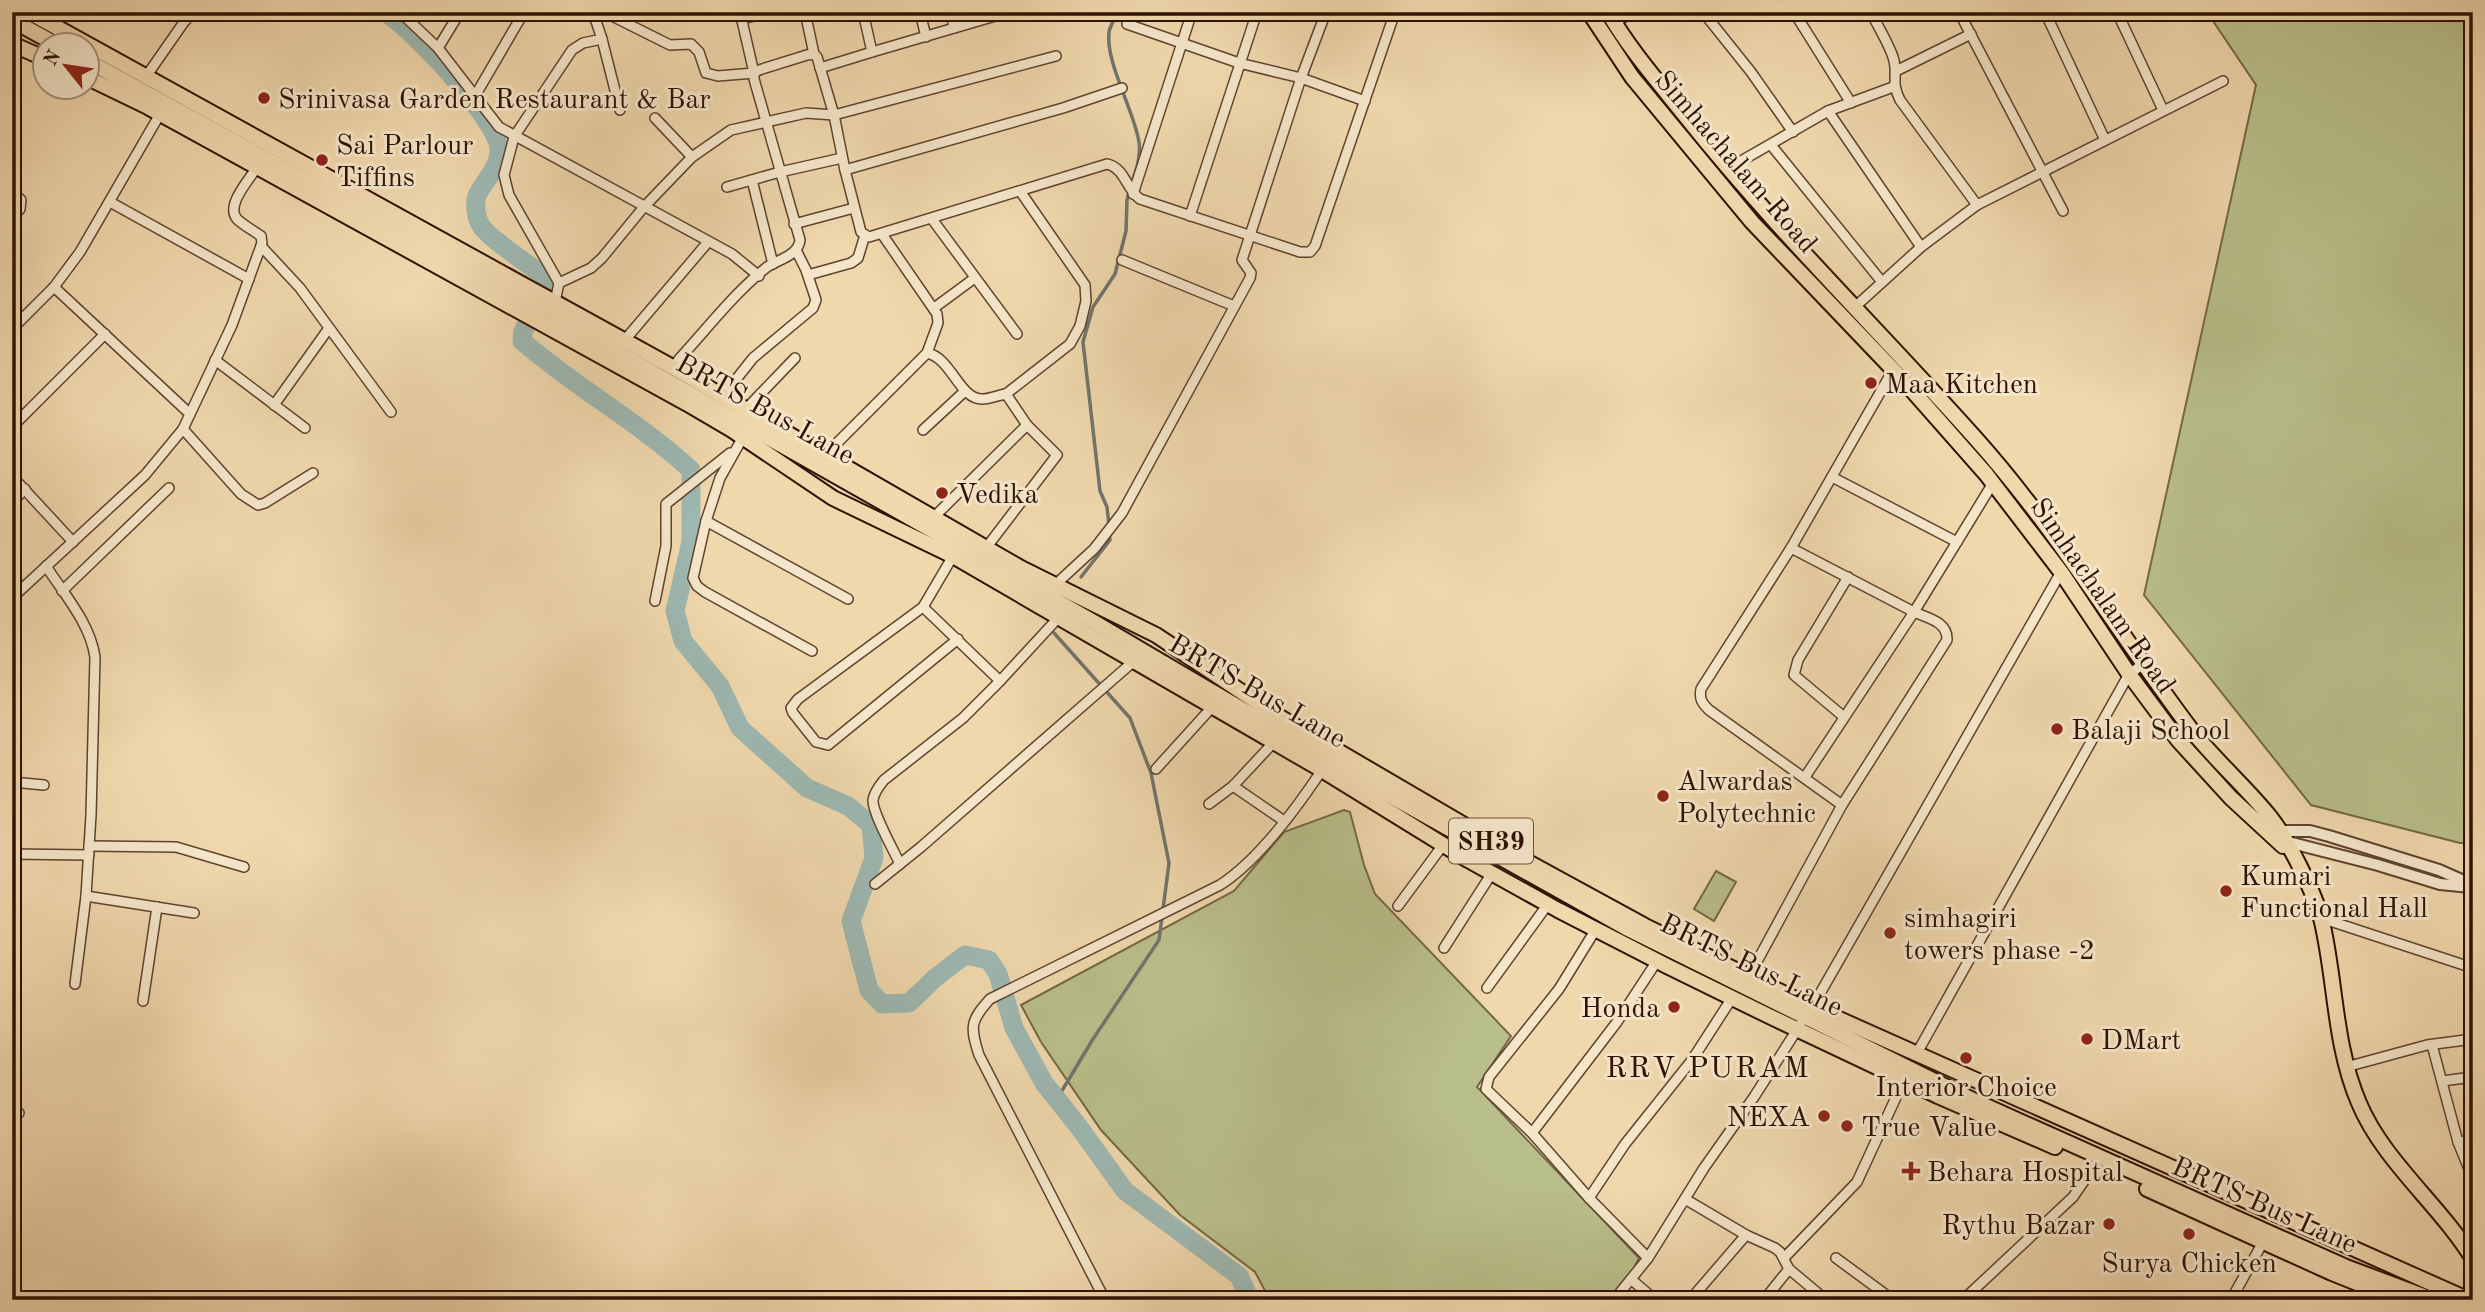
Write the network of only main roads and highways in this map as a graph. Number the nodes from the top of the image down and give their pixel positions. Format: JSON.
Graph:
{"nodes":[{"id":1,"x":29,"y":12,"type":"edge"},
{"id":2,"x":1590,"y":12,"type":"edge"},
{"id":3,"x":1611,"y":17,"type":"edge"},
{"id":4,"x":12,"y":20,"type":"edge"},
{"id":5,"x":1600,"y":30,"type":"junction"},
{"id":6,"x":34,"y":32,"type":"edge"},
{"id":7,"x":12,"y":44,"type":"edge"},
{"id":8,"x":32,"y":53,"type":"edge"},
{"id":9,"x":102,"y":69,"type":"edge"},
{"id":10,"x":102,"y":85,"type":"edge"},
{"id":11,"x":504,"y":288,"type":"junction"},
{"id":12,"x":1856,"y":306,"type":"junction"},
{"id":13,"x":551,"y":310,"type":"junction"},
{"id":14,"x":1843,"y":319,"type":"junction"},
{"id":15,"x":2000,"y":467,"type":"junction"},
{"id":16,"x":1989,"y":478,"type":"junction"},
{"id":17,"x":2284,"y":841,"type":"junction"},
{"id":18,"x":1805,"y":1018,"type":"junction"},
{"id":19,"x":2456,"y":1236,"type":"junction"},
{"id":20,"x":2473,"y":1259,"type":"edge"},
{"id":21,"x":2473,"y":1269,"type":"edge"},
{"id":22,"x":2399,"y":1300,"type":"edge"},
{"id":23,"x":2434,"y":1300,"type":"edge"},
{"id":24,"x":2469,"y":1300,"type":"edge"}],
"edges":[{"from":1,"to":11,"type":"main road","number":"SH39"},
{"from":2,"to":5,"type":"main road","name":"Simhachalam Road"},
{"from":3,"to":5,"type":"main road"},
{"from":3,"to":12,"type":"main road"},
{"from":4,"to":6,"type":"main road"},
{"from":5,"to":14,"type":"main road","name":"Simhachalam Road"},
{"from":7,"to":8,"type":"main road"},
{"from":9,"to":11,"type":"main road"},
{"from":10,"to":11,"type":"main road","number":"SH39"},
{"from":11,"to":13,"type":"main road","number":"SH39"},
{"from":11,"to":13,"type":"main road","number":"SH39"},
{"from":12,"to":14,"type":"main road"},
{"from":12,"to":15,"type":"main road"},
{"from":13,"to":18,"type":"main road","name":"BRTS Bus Lane"},
{"from":13,"to":18,"type":"main road","number":"SH39"},
{"from":13,"to":18,"type":"main road","number":"SH39"},
{"from":14,"to":16,"type":"main road","name":"Simhachalam Road"},
{"from":15,"to":16,"type":"main road"},
{"from":15,"to":17,"type":"main road"},
{"from":16,"to":17,"type":"main road","name":"Simhachalam Road"},
{"from":17,"to":19,"type":"main road","name":"Simhachalam Road"},
{"from":18,"to":22,"type":"main road","number":"SH39"},
{"from":18,"to":23,"type":"main road","name":"BRTS Bus Lane"},
{"from":18,"to":24,"type":"main road","number":"SH39"},
{"from":19,"to":20,"type":"main road","name":"Simhachalam Road"},
{"from":19,"to":21,"type":"main road"}]}
